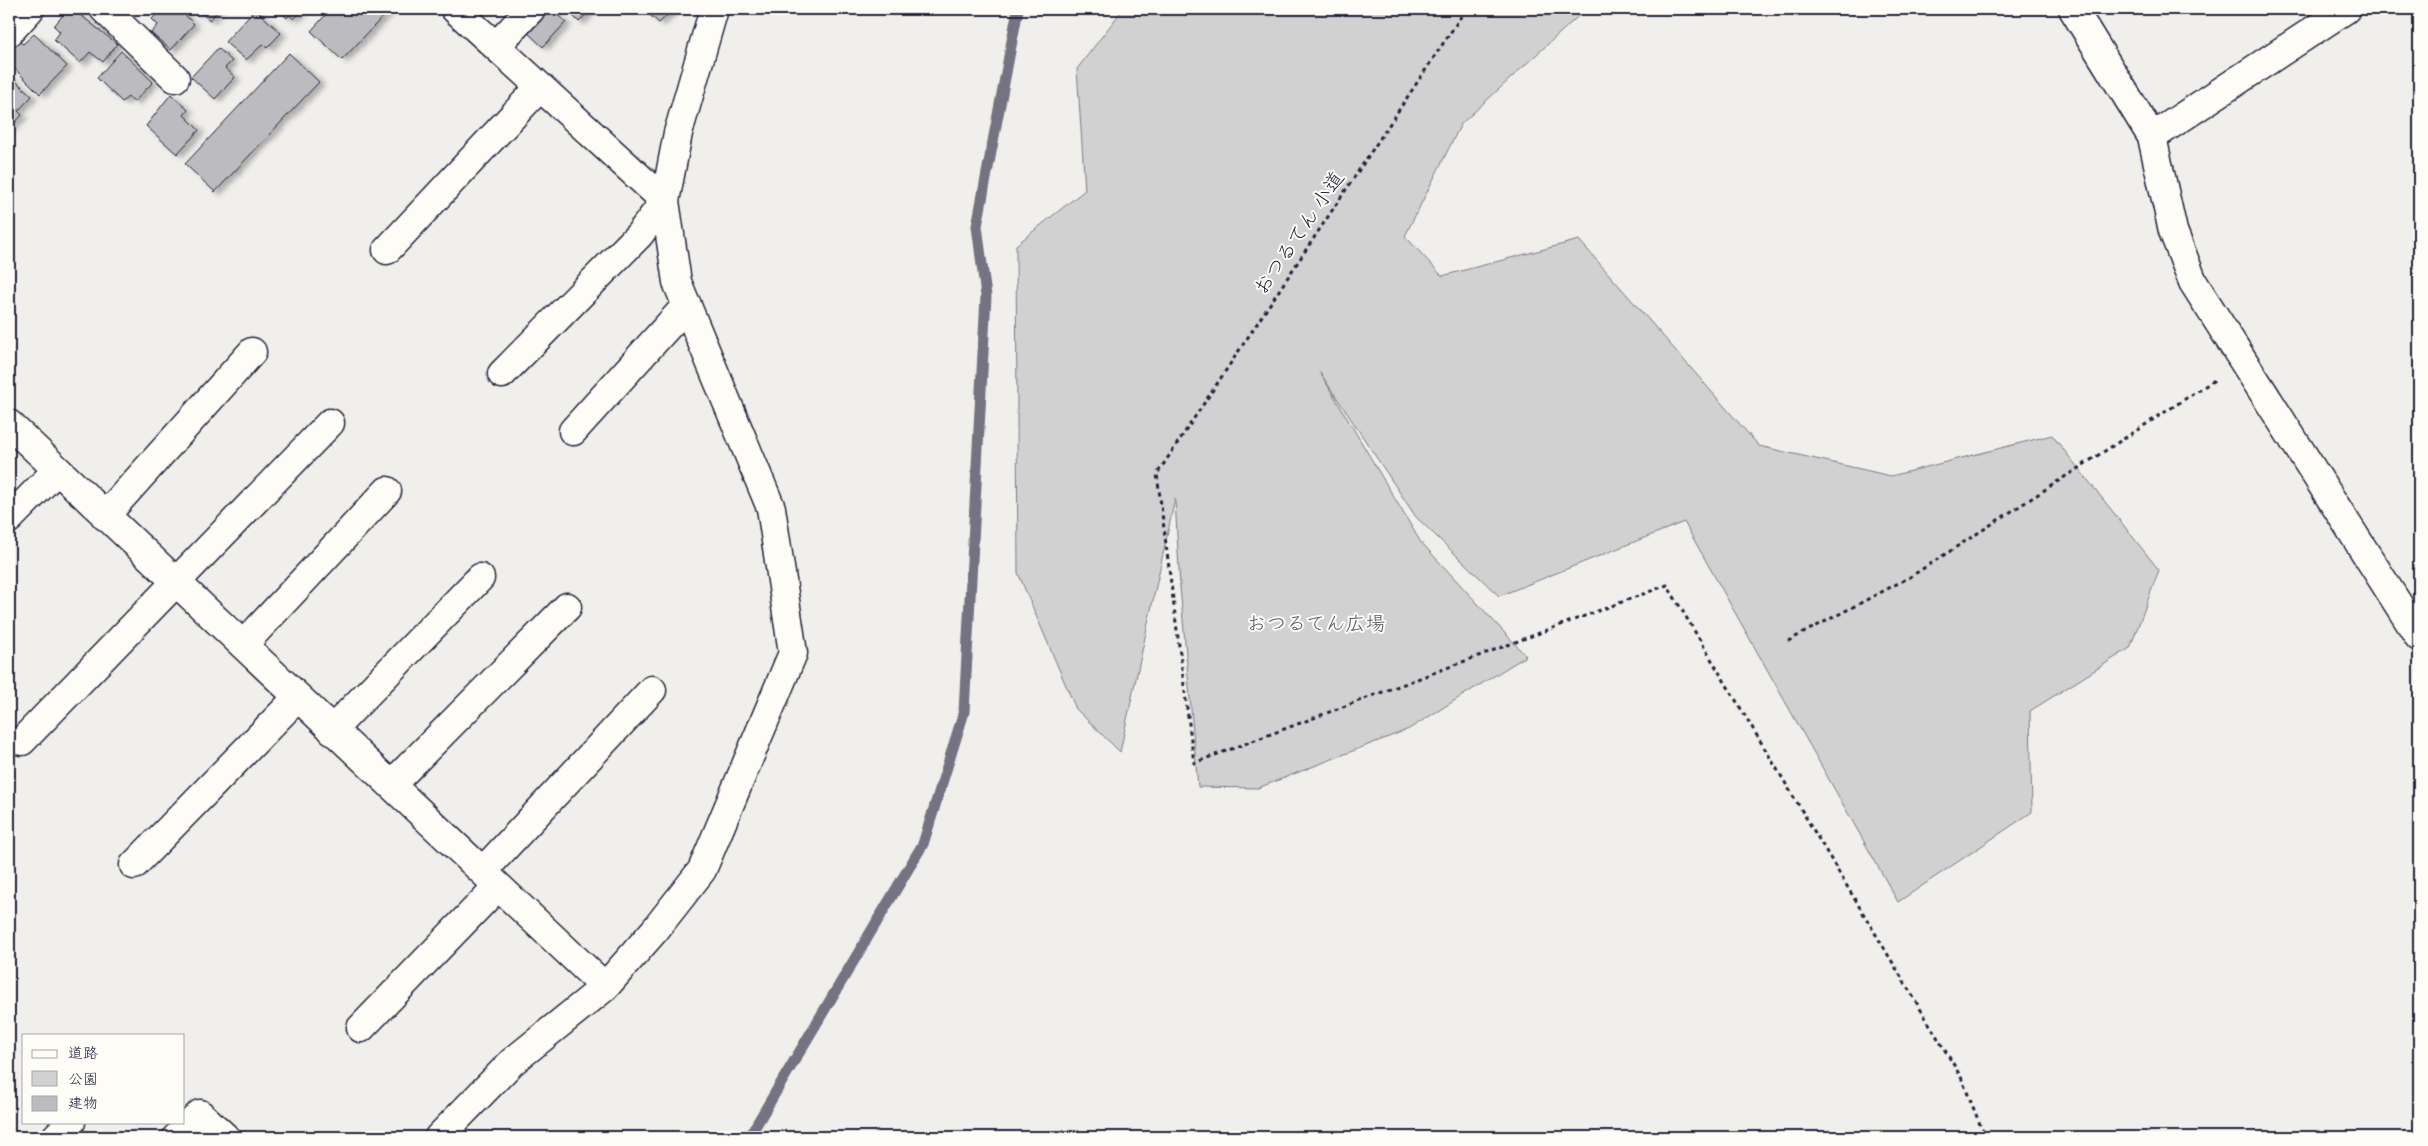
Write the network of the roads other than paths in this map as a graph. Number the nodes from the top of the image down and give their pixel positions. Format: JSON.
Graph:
{"nodes":[{"id":1,"x":30,"y":9,"type":"edge"},
{"id":2,"x":104,"y":9,"type":"edge"},
{"id":3,"x":455,"y":9,"type":"edge"},
{"id":4,"x":531,"y":9,"type":"edge"},
{"id":5,"x":714,"y":9,"type":"edge"},
{"id":6,"x":2074,"y":9,"type":"edge"},
{"id":7,"x":2346,"y":9,"type":"edge"},
{"id":8,"x":9,"y":32,"type":"edge"},
{"id":9,"x":496,"y":46,"type":"junction"},
{"id":10,"x":175,"y":78,"type":"dead end"},
{"id":11,"x":540,"y":87,"type":"junction"},
{"id":12,"x":2152,"y":137,"type":"junction"},
{"id":13,"x":665,"y":201,"type":"junction"},
{"id":14,"x":387,"y":250,"type":"dead end"},
{"id":15,"x":687,"y":305,"type":"junction"},
{"id":16,"x":252,"y":352,"type":"dead end"},
{"id":17,"x":502,"y":374,"type":"dead end"},
{"id":18,"x":330,"y":423,"type":"dead end"},
{"id":19,"x":9,"y":424,"type":"edge"},
{"id":20,"x":573,"y":431,"type":"dead end"},
{"id":21,"x":57,"y":470,"type":"junction"},
{"id":22,"x":387,"y":491,"type":"dead end"},
{"id":23,"x":106,"y":516,"type":"junction"},
{"id":24,"x":9,"y":518,"type":"edge"},
{"id":25,"x":480,"y":578,"type":"dead end"},
{"id":26,"x":177,"y":583,"type":"junction"},
{"id":27,"x":567,"y":607,"type":"dead end"},
{"id":28,"x":2419,"y":636,"type":"edge"},
{"id":29,"x":243,"y":645,"type":"junction"},
{"id":30,"x":652,"y":690,"type":"dead end"},
{"id":31,"x":298,"y":697,"type":"junction"},
{"id":32,"x":332,"y":730,"type":"junction"},
{"id":33,"x":22,"y":741,"type":"dead end"},
{"id":34,"x":391,"y":785,"type":"junction"},
{"id":35,"x":134,"y":865,"type":"dead end"},
{"id":36,"x":490,"y":879,"type":"junction"},
{"id":37,"x":605,"y":987,"type":"junction"},
{"id":38,"x":361,"y":1028,"type":"dead end"},
{"id":39,"x":69,"y":1124,"type":"edge"},
{"id":40,"x":56,"y":1137,"type":"edge"},
{"id":41,"x":177,"y":1137,"type":"edge"},
{"id":42,"x":225,"y":1137,"type":"edge"},
{"id":43,"x":439,"y":1137,"type":"edge"}],
"edges":[{"from":1,"to":8,"type":"street"},
{"from":2,"to":10,"type":"street"},
{"from":3,"to":9,"type":"street"},
{"from":4,"to":9,"type":"street"},
{"from":5,"to":13,"type":"street"},
{"from":6,"to":12,"type":"street"},
{"from":7,"to":12,"type":"street"},
{"from":9,"to":11,"type":"street"},
{"from":11,"to":13,"type":"street"},
{"from":11,"to":14,"type":"street"},
{"from":12,"to":28,"type":"street"},
{"from":13,"to":15,"type":"street"},
{"from":13,"to":17,"type":"street"},
{"from":15,"to":20,"type":"street"},
{"from":15,"to":37,"type":"street"},
{"from":16,"to":23,"type":"street"},
{"from":18,"to":26,"type":"street"},
{"from":19,"to":21,"type":"street"},
{"from":21,"to":23,"type":"street"},
{"from":21,"to":24,"type":"street"},
{"from":22,"to":29,"type":"street"},
{"from":23,"to":26,"type":"street"},
{"from":25,"to":32,"type":"street"},
{"from":26,"to":29,"type":"street"},
{"from":26,"to":33,"type":"street"},
{"from":27,"to":34,"type":"street"},
{"from":29,"to":31,"type":"street"},
{"from":30,"to":36,"type":"street"},
{"from":31,"to":32,"type":"street"},
{"from":31,"to":35,"type":"street"},
{"from":32,"to":34,"type":"street"},
{"from":34,"to":36,"type":"street"},
{"from":36,"to":37,"type":"street"},
{"from":36,"to":38,"type":"street"},
{"from":37,"to":43,"type":"street"},
{"from":39,"to":40,"type":"street"},
{"from":41,"to":42,"type":"street"}]}
